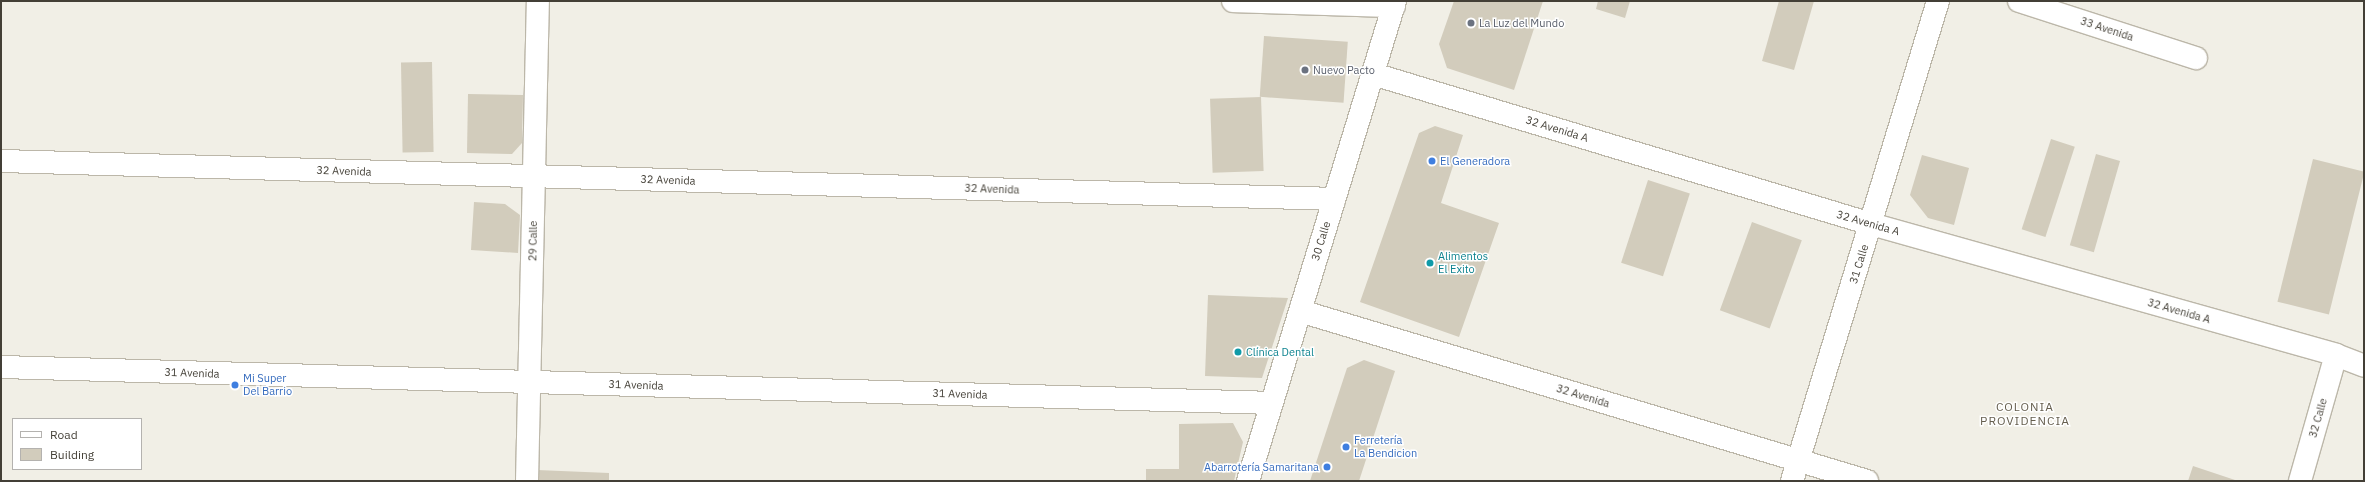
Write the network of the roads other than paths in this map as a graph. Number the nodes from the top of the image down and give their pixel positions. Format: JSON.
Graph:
{"nodes":[{"id":1,"x":538,"y":1,"type":"edge"},
{"id":2,"x":1233,"y":1,"type":"edge"},
{"id":3,"x":1938,"y":1,"type":"edge"},
{"id":4,"x":2019,"y":1,"type":"edge"},
{"id":5,"x":1395,"y":3,"type":"edge"},
{"id":6,"x":2196,"y":58,"type":"dead end"},
{"id":7,"x":1373,"y":74,"type":"junction"},
{"id":8,"x":1,"y":161,"type":"edge"},
{"id":9,"x":534,"y":176,"type":"junction"},
{"id":10,"x":1334,"y":199,"type":"junction"},
{"id":11,"x":1872,"y":224,"type":"junction"},
{"id":12,"x":1300,"y":311,"type":"junction"},
{"id":13,"x":2336,"y":355,"type":"junction"},
{"id":14,"x":2364,"y":366,"type":"edge"},
{"id":15,"x":1,"y":367,"type":"edge"},
{"id":16,"x":530,"y":382,"type":"junction"},
{"id":17,"x":1271,"y":403,"type":"junction"},
{"id":18,"x":1798,"y":460,"type":"junction"},
{"id":19,"x":527,"y":481,"type":"edge"},
{"id":20,"x":1248,"y":481,"type":"edge"},
{"id":21,"x":1792,"y":481,"type":"edge"},
{"id":22,"x":1866,"y":481,"type":"edge"},
{"id":23,"x":2300,"y":481,"type":"edge"}],
"edges":[{"from":1,"to":9,"type":"street","name":"29 Calle"},
{"from":2,"to":5,"type":"street"},
{"from":3,"to":11,"type":"street","name":"31 Calle"},
{"from":4,"to":6,"type":"street","name":"33 Avenida"},
{"from":5,"to":7,"type":"street","name":"30 Calle"},
{"from":7,"to":10,"type":"street","name":"30 Calle"},
{"from":7,"to":11,"type":"street","name":"32 Avenida A"},
{"from":8,"to":9,"type":"street","name":"32 Avenida"},
{"from":9,"to":10,"type":"street","name":"32 Avenida"},
{"from":9,"to":16,"type":"street","name":"29 Calle"},
{"from":10,"to":12,"type":"street","name":"30 Calle"},
{"from":11,"to":13,"type":"street","name":"32 Avenida A"},
{"from":11,"to":18,"type":"street","name":"31 Calle"},
{"from":12,"to":17,"type":"street","name":"30 Calle"},
{"from":12,"to":18,"type":"street","name":"32 Avenida"},
{"from":13,"to":14,"type":"street","name":"32 Avenida A"},
{"from":13,"to":23,"type":"street","name":"32 Calle"},
{"from":15,"to":16,"type":"street","name":"31 Avenida"},
{"from":16,"to":17,"type":"street","name":"31 Avenida"},
{"from":16,"to":19,"type":"street","name":"29 Calle"},
{"from":17,"to":20,"type":"street","name":"30 Calle"},
{"from":18,"to":21,"type":"street","name":"31 Calle"},
{"from":18,"to":22,"type":"street","name":"32 Avenida"}]}
